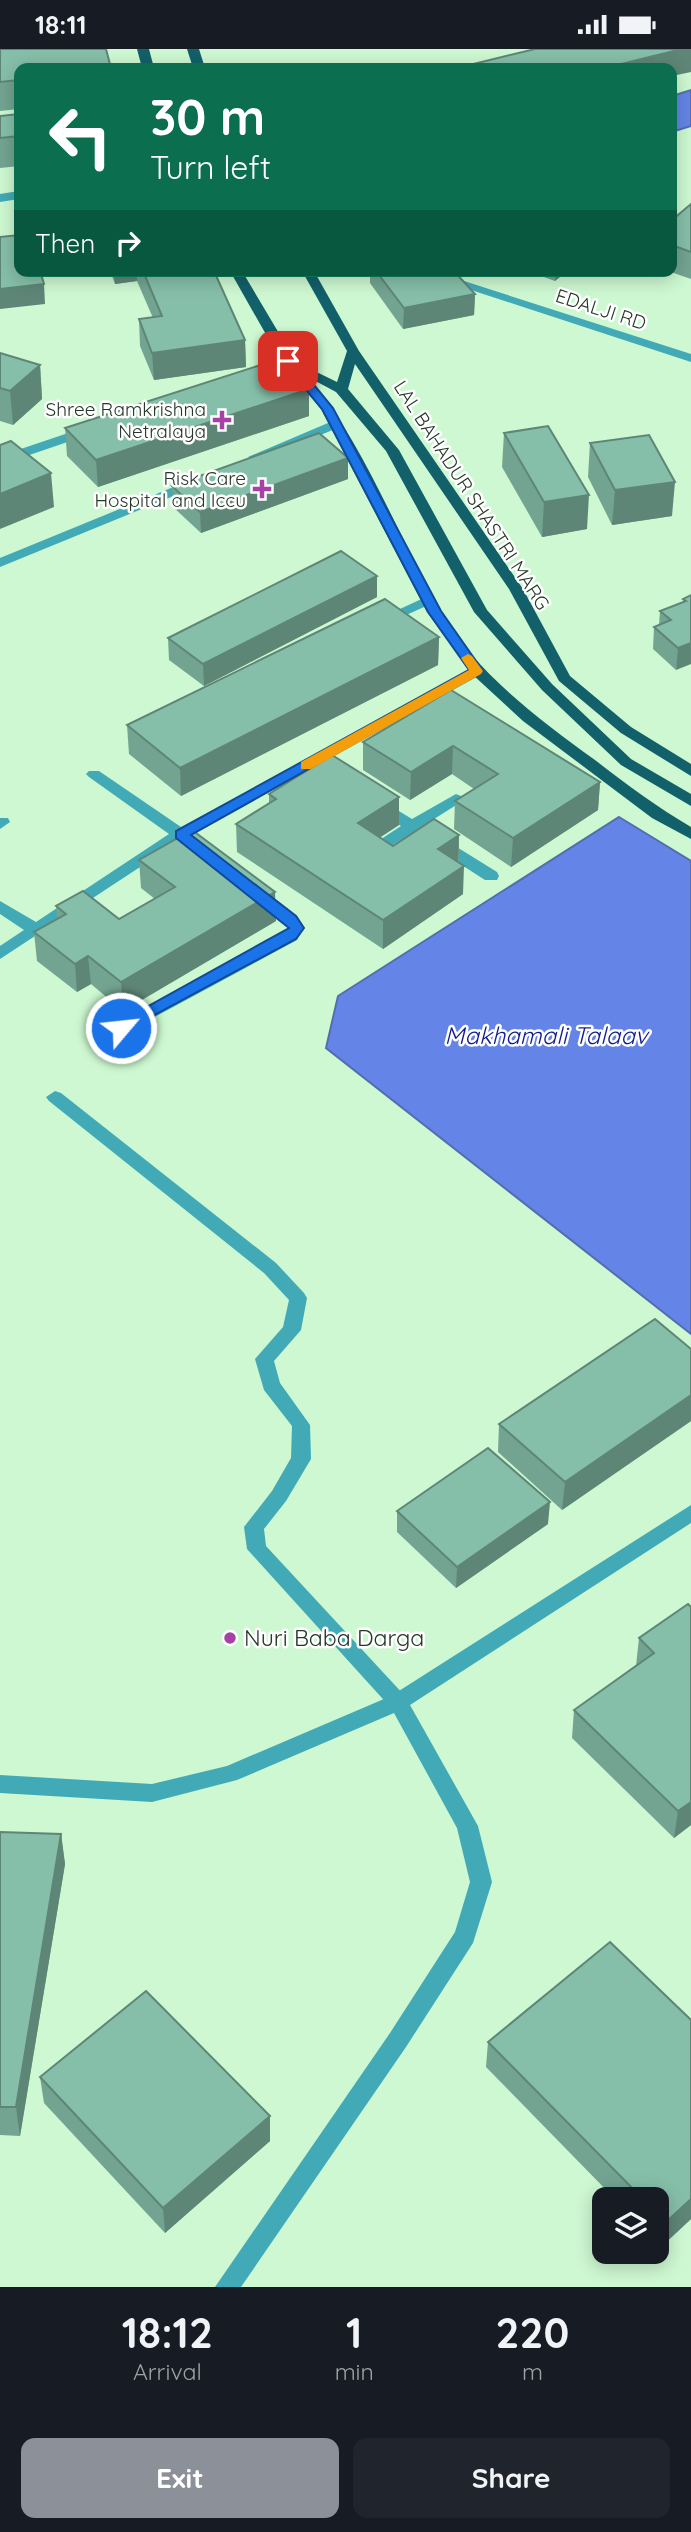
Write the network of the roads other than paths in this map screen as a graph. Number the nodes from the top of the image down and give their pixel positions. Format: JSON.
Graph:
{"nodes":[{"id":1,"x":239,"y":277,"type":"edge"},
{"id":2,"x":311,"y":277,"type":"edge"},
{"id":3,"x":438,"y":277,"type":"edge"},
{"id":4,"x":352,"y":351,"type":"junction"},
{"id":5,"x":691,"y":358,"type":"edge"},
{"id":6,"x":283,"y":363,"type":"junction"},
{"id":7,"x":341,"y":389,"type":"junction"},
{"id":8,"x":335,"y":424,"type":"junction"},
{"id":9,"x":103,"y":425,"type":"edge"},
{"id":10,"x":0,"y":461,"type":"edge"},
{"id":11,"x":245,"y":461,"type":"edge"},
{"id":12,"x":206,"y":477,"type":"edge"},
{"id":13,"x":0,"y":563,"type":"edge"},
{"id":14,"x":428,"y":600,"type":"junction"},
{"id":15,"x":366,"y":628,"type":"edge"},
{"id":16,"x":477,"y":671,"type":"junction"},
{"id":17,"x":691,"y":771,"type":"edge"},
{"id":18,"x":94,"y":774,"type":"dead end"},
{"id":19,"x":368,"y":798,"type":"edge"},
{"id":20,"x":456,"y":799,"type":"edge"},
{"id":21,"x":691,"y":801,"type":"edge"},
{"id":22,"x":412,"y":826,"type":"junction"},
{"id":23,"x":691,"y":834,"type":"edge"},
{"id":24,"x":181,"y":835,"type":"junction"},
{"id":25,"x":374,"y":849,"type":"edge"},
{"id":26,"x":203,"y":852,"type":"edge"},
{"id":27,"x":491,"y":876,"type":"dead end"},
{"id":28,"x":247,"y":886,"type":"edge"},
{"id":29,"x":0,"y":906,"type":"edge"},
{"id":30,"x":36,"y":930,"type":"junction"},
{"id":31,"x":0,"y":954,"type":"edge"},
{"id":32,"x":121,"y":1028,"type":"dead end"},
{"id":33,"x":55,"y":1097,"type":"dead end"},
{"id":34,"x":691,"y":1513,"type":"edge"},
{"id":35,"x":398,"y":1702,"type":"junction"},
{"id":36,"x":0,"y":1784,"type":"edge"},
{"id":37,"x":227,"y":2287,"type":"edge"}],
"edges":[{"from":1,"to":6,"type":"main road"},
{"from":2,"to":4,"type":"main road","name":"LAL BAHADUR SHASTRI MARG"},
{"from":3,"to":5,"type":"street","name":"EDALJI RD"},
{"from":4,"to":7,"type":"main road"},
{"from":4,"to":17,"type":"main road","name":"LAL BAHADUR SHASTRI MARG"},
{"from":6,"to":7,"type":"main road"},
{"from":6,"to":8,"type":"main road"},
{"from":7,"to":21,"type":"main road"},
{"from":8,"to":11,"type":"street"},
{"from":8,"to":14,"type":"main road"},
{"from":9,"to":10,"type":"street"},
{"from":12,"to":13,"type":"street"},
{"from":14,"to":15,"type":"street"},
{"from":14,"to":16,"type":"main road"},
{"from":16,"to":23,"type":"main road"},
{"from":16,"to":24,"type":"street"},
{"from":18,"to":24,"type":"street"},
{"from":19,"to":22,"type":"street"},
{"from":20,"to":22,"type":"street"},
{"from":22,"to":25,"type":"street"},
{"from":22,"to":27,"type":"street"},
{"from":24,"to":26,"type":"street"},
{"from":24,"to":30,"type":"street"},
{"from":28,"to":32,"type":"street"},
{"from":29,"to":30,"type":"street"},
{"from":30,"to":31,"type":"street"},
{"from":33,"to":35,"type":"street"},
{"from":34,"to":35,"type":"street"},
{"from":35,"to":36,"type":"street"},
{"from":35,"to":37,"type":"street"}]}
